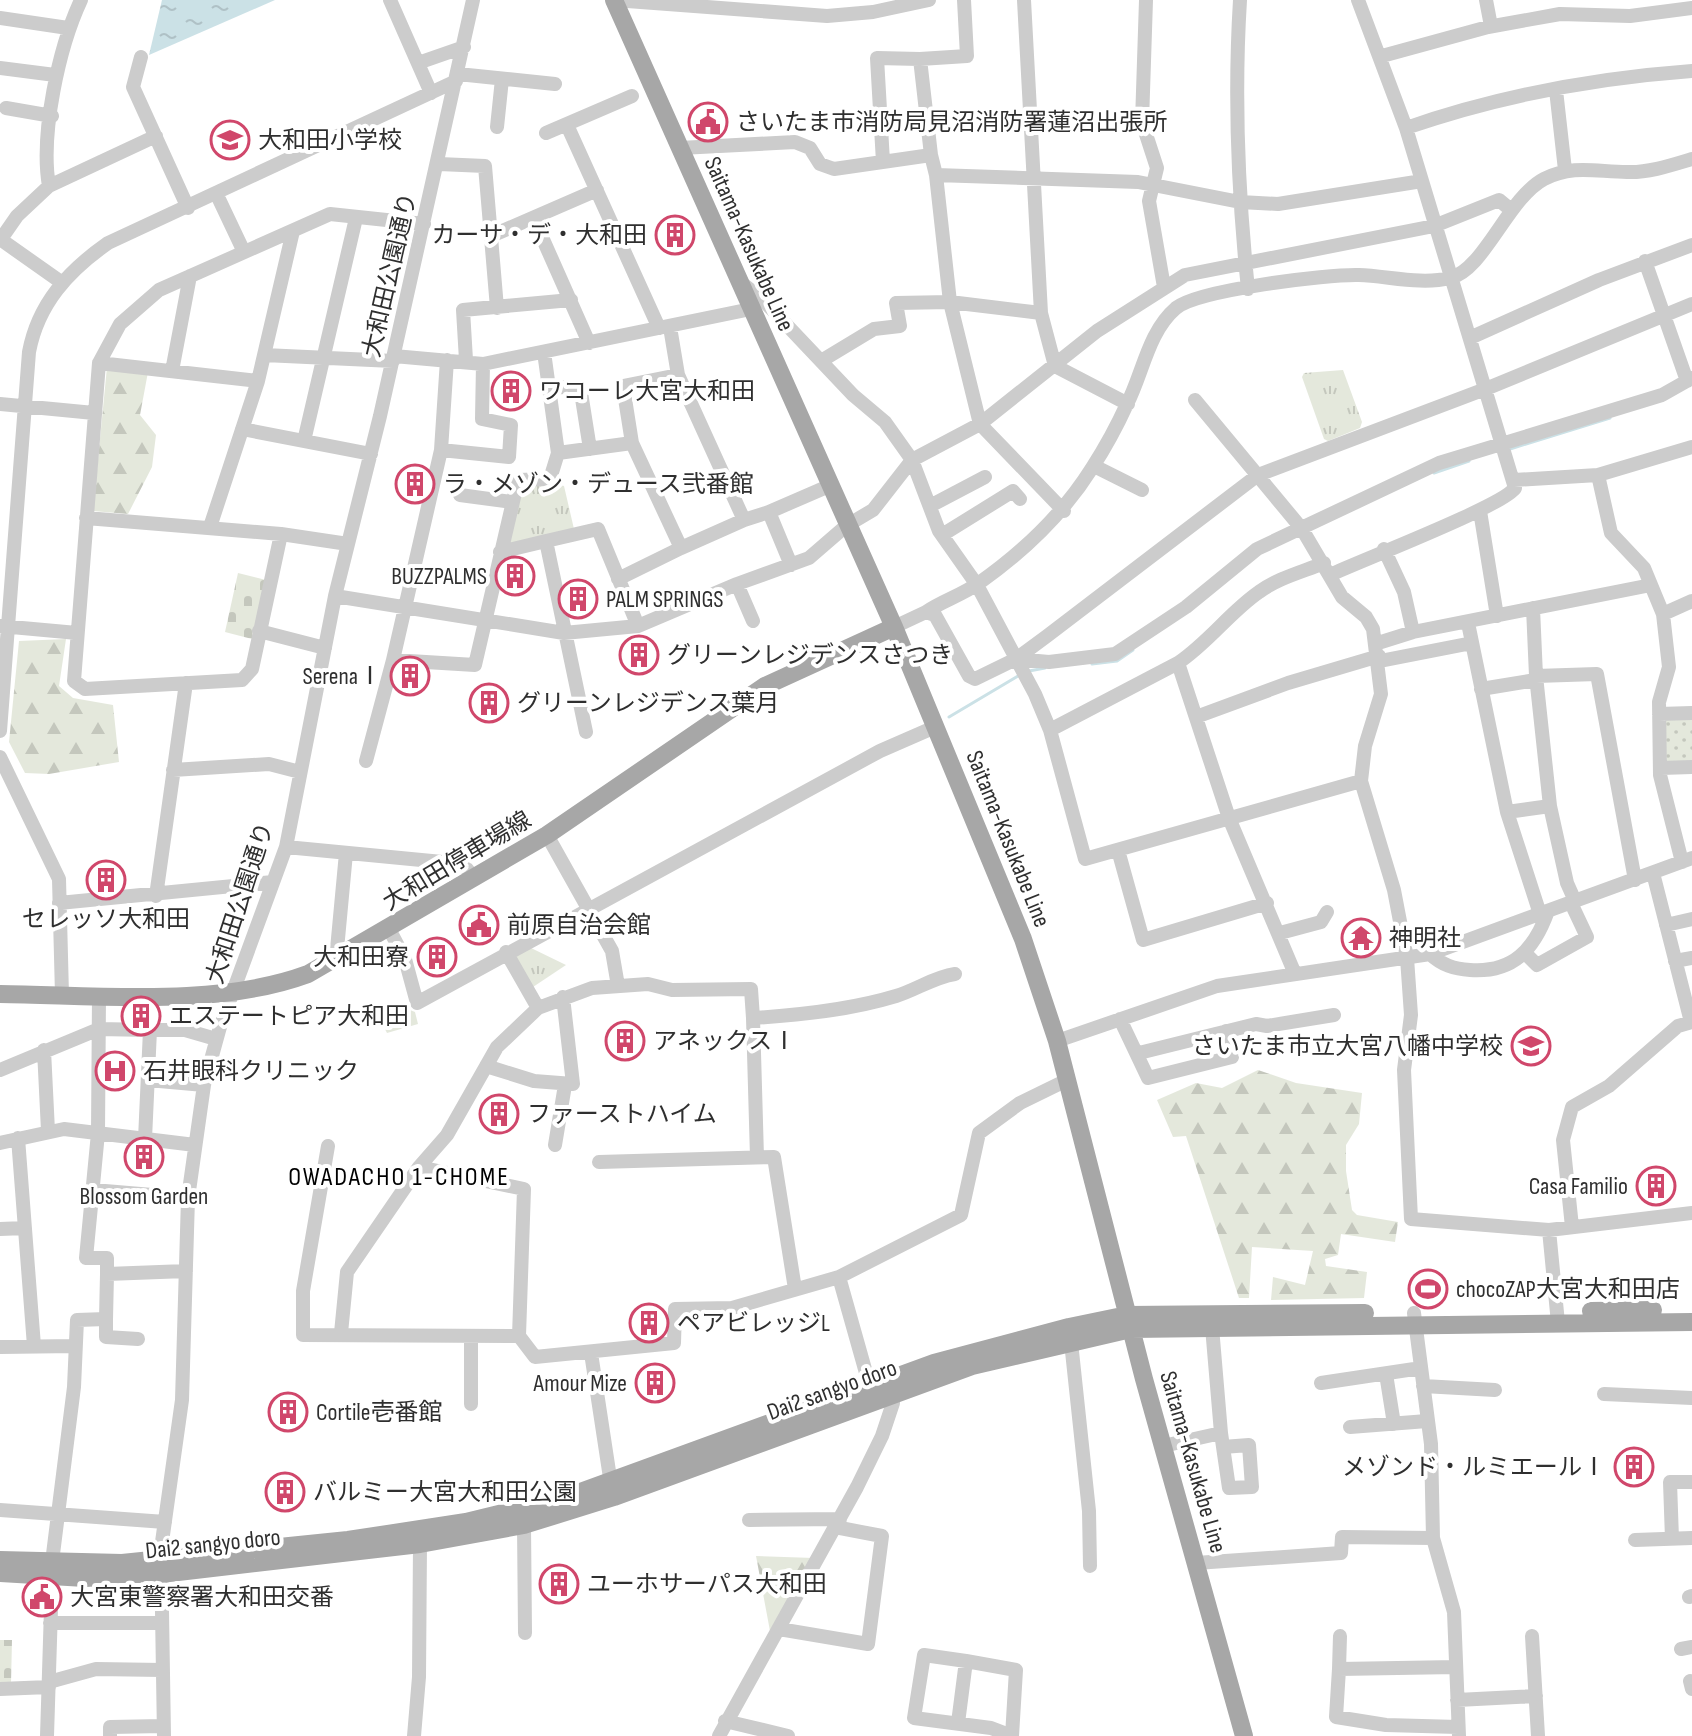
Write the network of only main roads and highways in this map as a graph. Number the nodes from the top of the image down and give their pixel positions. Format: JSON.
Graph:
{"nodes":[{"id":1,"x":614,"y":0,"type":"edge"},
{"id":2,"x":894,"y":627,"type":"junction"},
{"id":3,"x":0,"y":994,"type":"edge"},
{"id":4,"x":1692,"y":1310,"type":"edge"},
{"id":5,"x":1558,"y":1317,"type":"junction"},
{"id":6,"x":1414,"y":1319,"type":"junction"},
{"id":7,"x":1129,"y":1322,"type":"junction"},
{"id":8,"x":1692,"y":1322,"type":"edge"},
{"id":9,"x":881,"y":1393,"type":"junction"},
{"id":10,"x":612,"y":1490,"type":"junction"},
{"id":11,"x":0,"y":1560,"type":"edge"},
{"id":12,"x":161,"y":1567,"type":"junction"},
{"id":13,"x":52,"y":1570,"type":"junction"},
{"id":14,"x":0,"y":1573,"type":"edge"},
{"id":15,"x":1244,"y":1736,"type":"edge"}],
"edges":[{"from":1,"to":2,"type":"main road","name":"Saitama-Kasukabe Line"},
{"from":2,"to":3,"type":"main road","name":"大和田停車場線"},
{"from":2,"to":7,"type":"main road","name":"Saitama-Kasukabe Line"},
{"from":4,"to":5,"type":"main road","name":"Dai2 sangyo doro"},
{"from":5,"to":6,"type":"main road","name":"Dai2 sangyo doro"},
{"from":5,"to":8,"type":"main road","name":"Dai2 sangyo doro"},
{"from":6,"to":7,"type":"main road","name":"Dai2 sangyo doro"},
{"from":6,"to":7,"type":"main road","name":"Dai2 sangyo doro"},
{"from":7,"to":9,"type":"main road","name":"Dai2 sangyo doro"},
{"from":7,"to":9,"type":"main road","name":"Dai2 sangyo doro"},
{"from":7,"to":15,"type":"main road","name":"Saitama-Kasukabe Line"},
{"from":9,"to":10,"type":"main road","name":"Dai2 sangyo doro"},
{"from":10,"to":12,"type":"main road","name":"Dai2 sangyo doro"},
{"from":10,"to":12,"type":"main road","name":"Dai2 sangyo doro"},
{"from":11,"to":13,"type":"main road","name":"Dai2 sangyo doro"},
{"from":12,"to":13,"type":"main road","name":"Dai2 sangyo doro"},
{"from":13,"to":14,"type":"main road","name":"Dai2 sangyo doro"}]}
